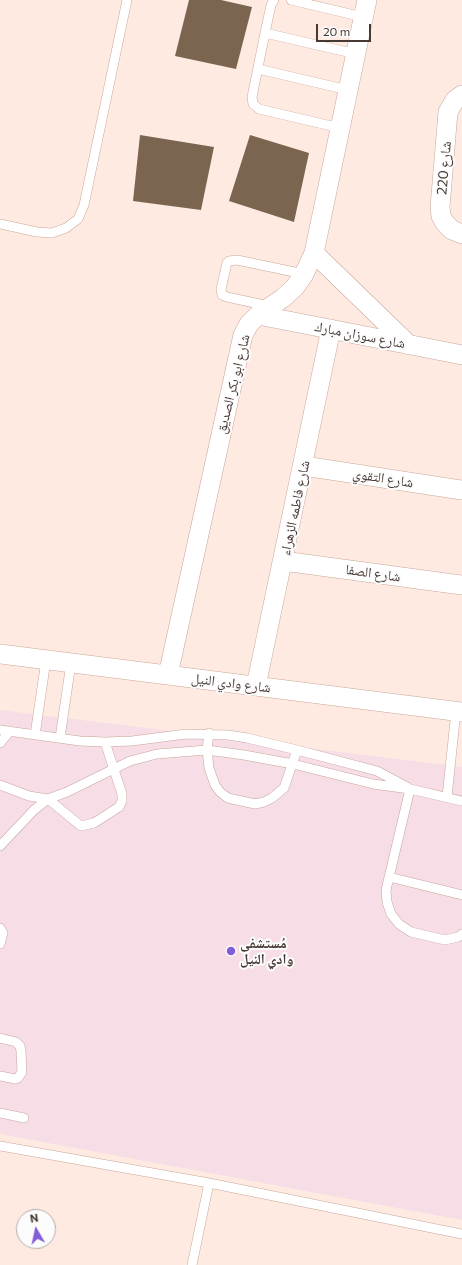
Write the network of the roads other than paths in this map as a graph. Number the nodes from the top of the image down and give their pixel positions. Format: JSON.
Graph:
{"nodes":[{"id":1,"x":127,"y":0,"type":"edge"},
{"id":2,"x":274,"y":0,"type":"edge"},
{"id":3,"x":291,"y":0,"type":"edge"},
{"id":4,"x":365,"y":9,"type":"edge"},
{"id":5,"x":265,"y":33,"type":"junction"},
{"id":6,"x":356,"y":54,"type":"junction"},
{"id":7,"x":258,"y":69,"type":"junction"},
{"id":8,"x":348,"y":90,"type":"junction"},
{"id":9,"x":461,"y":95,"type":"edge"},
{"id":10,"x":340,"y":128,"type":"junction"},
{"id":11,"x":0,"y":224,"type":"edge"},
{"id":12,"x":462,"y":234,"type":"edge"},
{"id":13,"x":314,"y":253,"type":"junction"},
{"id":14,"x":304,"y":274,"type":"junction"},
{"id":15,"x":264,"y":311,"type":"junction"},
{"id":16,"x":331,"y":329,"type":"junction"},
{"id":17,"x":409,"y":344,"type":"junction"},
{"id":18,"x":462,"y":355,"type":"edge"},
{"id":19,"x":304,"y":466,"type":"junction"},
{"id":20,"x":462,"y":490,"type":"edge"},
{"id":21,"x":283,"y":561,"type":"junction"},
{"id":22,"x":462,"y":584,"type":"edge"},
{"id":23,"x":0,"y":654,"type":"edge"},
{"id":24,"x":46,"y":660,"type":"junction"},
{"id":25,"x":71,"y":663,"type":"junction"},
{"id":26,"x":168,"y":675,"type":"junction"},
{"id":27,"x":256,"y":686,"type":"junction"},
{"id":28,"x":459,"y":711,"type":"edge"},
{"id":29,"x":0,"y":730,"type":"edge"},
{"id":30,"x":10,"y":731,"type":"junction"},
{"id":31,"x":209,"y":733,"type":"junction"},
{"id":32,"x":35,"y":735,"type":"junction"},
{"id":33,"x":60,"y":738,"type":"junction"},
{"id":34,"x":105,"y":742,"type":"junction"},
{"id":35,"x":0,"y":743,"type":"edge"},
{"id":36,"x":207,"y":750,"type":"junction"},
{"id":37,"x":297,"y":750,"type":"junction"},
{"id":38,"x":293,"y":764,"type":"junction"},
{"id":39,"x":114,"y":768,"type":"junction"},
{"id":40,"x":0,"y":786,"type":"edge"},
{"id":41,"x":410,"y":789,"type":"junction"},
{"id":42,"x":446,"y":797,"type":"junction"},
{"id":43,"x":48,"y":799,"type":"junction"},
{"id":44,"x":462,"y":801,"type":"edge"},
{"id":45,"x":0,"y":846,"type":"edge"},
{"id":46,"x":389,"y":877,"type":"junction"},
{"id":47,"x":462,"y":895,"type":"edge"},
{"id":48,"x":0,"y":928,"type":"edge"},
{"id":49,"x":462,"y":934,"type":"edge"},
{"id":50,"x":0,"y":944,"type":"edge"},
{"id":51,"x":0,"y":1038,"type":"edge"},
{"id":52,"x":0,"y":1076,"type":"edge"},
{"id":53,"x":0,"y":1113,"type":"edge"},
{"id":54,"x":24,"y":1118,"type":"dead end"},
{"id":55,"x":0,"y":1146,"type":"edge"},
{"id":56,"x":209,"y":1183,"type":"junction"},
{"id":57,"x":462,"y":1234,"type":"edge"},
{"id":58,"x":192,"y":1265,"type":"edge"}],
"edges":[{"from":1,"to":11,"type":"lane"},
{"from":2,"to":5,"type":"lane"},
{"from":3,"to":4,"type":"lane"},
{"from":4,"to":6,"type":"street","name":"شارع ابو بكر الصديق"},
{"from":5,"to":6,"type":"lane"},
{"from":5,"to":7,"type":"lane"},
{"from":6,"to":8,"type":"street","name":"شارع ابو بكر الصديق"},
{"from":7,"to":8,"type":"lane"},
{"from":7,"to":10,"type":"lane"},
{"from":8,"to":10,"type":"street","name":"شارع ابو بكر الصديق"},
{"from":9,"to":12,"type":"street","name":"شارع 220"},
{"from":10,"to":13,"type":"street","name":"شارع ابو بكر الصديق"},
{"from":13,"to":14,"type":"street","name":"شارع ابو بكر الصديق"},
{"from":13,"to":17,"type":"street"},
{"from":14,"to":15,"type":"street","name":"شارع ابو بكر الصديق"},
{"from":14,"to":15,"type":"lane"},
{"from":15,"to":16,"type":"street","name":"شارع سوزان مبارك"},
{"from":15,"to":26,"type":"street","name":"شارع ابو بكر الصديق"},
{"from":16,"to":17,"type":"street","name":"شارع سوزان مبارك"},
{"from":16,"to":19,"type":"street","name":"شارع فاطمه الزهراء"},
{"from":17,"to":18,"type":"street","name":"شارع سوزان مبارك"},
{"from":19,"to":20,"type":"street","name":"شارع التقوي"},
{"from":19,"to":21,"type":"street","name":"شارع فاطمه الزهراء"},
{"from":21,"to":22,"type":"street","name":"شارع الصفا"},
{"from":21,"to":27,"type":"street","name":"شارع فاطمه الزهراء"},
{"from":23,"to":24,"type":"street","name":"شارع وادي النيل"},
{"from":24,"to":25,"type":"street","name":"شارع وادي النيل"},
{"from":24,"to":32,"type":"lane"},
{"from":25,"to":26,"type":"street","name":"شارع وادي النيل"},
{"from":25,"to":33,"type":"lane"},
{"from":26,"to":27,"type":"street","name":"شارع وادي النيل"},
{"from":27,"to":28,"type":"street","name":"شارع وادي النيل"},
{"from":28,"to":42,"type":"lane"},
{"from":29,"to":30,"type":"lane"},
{"from":30,"to":32,"type":"lane"},
{"from":30,"to":35,"type":"lane"},
{"from":31,"to":34,"type":"lane"},
{"from":31,"to":36,"type":"lane"},
{"from":31,"to":37,"type":"lane"},
{"from":32,"to":33,"type":"lane"},
{"from":33,"to":34,"type":"lane"},
{"from":34,"to":39,"type":"lane"},
{"from":36,"to":38,"type":"lane"},
{"from":36,"to":38,"type":"lane"},
{"from":36,"to":39,"type":"lane"},
{"from":37,"to":38,"type":"lane"},
{"from":37,"to":41,"type":"lane"},
{"from":38,"to":41,"type":"lane"},
{"from":39,"to":43,"type":"lane"},
{"from":39,"to":43,"type":"lane"},
{"from":40,"to":43,"type":"lane"},
{"from":41,"to":42,"type":"lane"},
{"from":41,"to":46,"type":"lane"},
{"from":42,"to":44,"type":"lane"},
{"from":43,"to":45,"type":"lane"},
{"from":46,"to":47,"type":"lane"},
{"from":46,"to":49,"type":"lane"},
{"from":48,"to":50,"type":"lane"},
{"from":51,"to":52,"type":"lane"},
{"from":53,"to":54,"type":"lane"},
{"from":55,"to":56,"type":"lane"},
{"from":56,"to":57,"type":"lane"},
{"from":56,"to":58,"type":"lane"}]}
